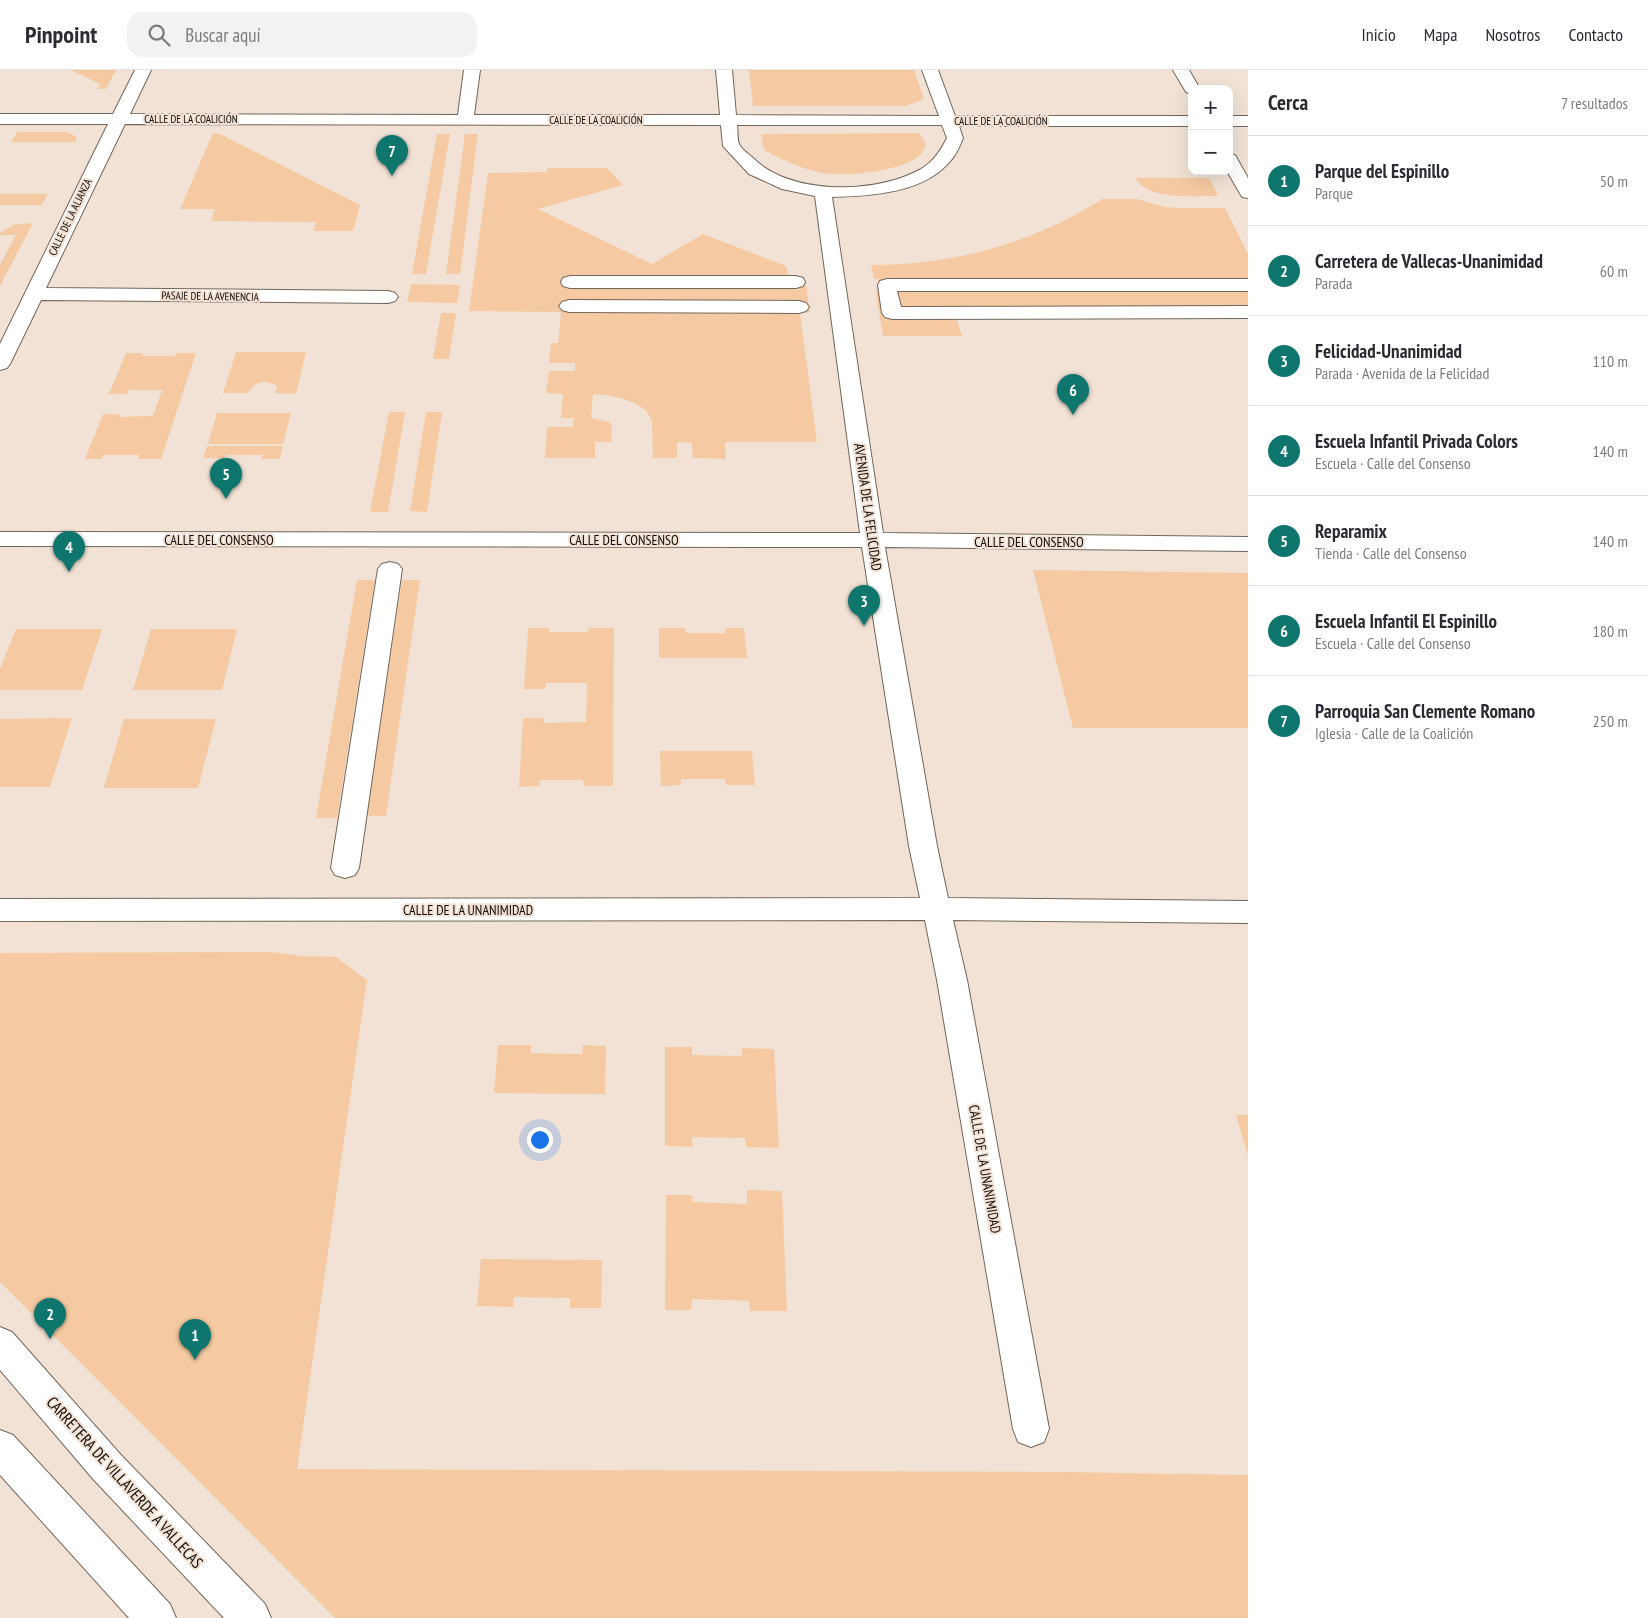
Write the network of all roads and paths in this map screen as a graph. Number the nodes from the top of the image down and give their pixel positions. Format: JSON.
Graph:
{"nodes":[{"id":1,"x":142,"y":70,"type":"edge"},
{"id":2,"x":472,"y":70,"type":"edge"},
{"id":3,"x":724,"y":70,"type":"edge"},
{"id":4,"x":930,"y":70,"type":"edge"},
{"id":5,"x":1181,"y":70,"type":"edge"},
{"id":6,"x":1190,"y":85,"type":"edge"},
{"id":7,"x":0,"y":119,"type":"edge"},
{"id":8,"x":117,"y":119,"type":"junction"},
{"id":9,"x":465,"y":120,"type":"junction"},
{"id":10,"x":728,"y":120,"type":"junction"},
{"id":11,"x":947,"y":121,"type":"junction"},
{"id":12,"x":1188,"y":121,"type":"edge"},
{"id":13,"x":1233,"y":121,"type":"edge"},
{"id":14,"x":1248,"y":121,"type":"edge"},
{"id":15,"x":1233,"y":166,"type":"edge"},
{"id":16,"x":823,"y":192,"type":"junction"},
{"id":17,"x":1248,"y":194,"type":"edge"},
{"id":18,"x":570,"y":282,"type":"dead end"},
{"id":19,"x":796,"y":282,"type":"dead end"},
{"id":20,"x":1248,"y":285,"type":"edge"},
{"id":21,"x":33,"y":294,"type":"junction"},
{"id":22,"x":388,"y":297,"type":"dead end"},
{"id":23,"x":569,"y":306,"type":"dead end"},
{"id":24,"x":799,"y":307,"type":"dead end"},
{"id":25,"x":1248,"y":312,"type":"edge"},
{"id":26,"x":0,"y":364,"type":"edge"},
{"id":27,"x":0,"y":540,"type":"edge"},
{"id":28,"x":872,"y":540,"type":"junction"},
{"id":29,"x":1248,"y":544,"type":"edge"},
{"id":30,"x":390,"y":569,"type":"dead end"},
{"id":31,"x":346,"y":868,"type":"dead end"},
{"id":32,"x":937,"y":909,"type":"junction"},
{"id":33,"x":0,"y":910,"type":"edge"},
{"id":34,"x":1248,"y":912,"type":"edge"},
{"id":35,"x":0,"y":1344,"type":"edge"},
{"id":36,"x":1031,"y":1429,"type":"dead end"},
{"id":37,"x":0,"y":1448,"type":"edge"},
{"id":38,"x":156,"y":1618,"type":"edge"},
{"id":39,"x":251,"y":1618,"type":"edge"}],
"edges":[{"from":1,"to":8,"type":"street","name":"CALLE DE LA ALIANZA"},
{"from":2,"to":9,"type":"street"},
{"from":3,"to":10,"type":"street"},
{"from":4,"to":11,"type":"street"},
{"from":5,"to":6,"type":"street"},
{"from":7,"to":8,"type":"street","name":"CALLE DE LA COALICIÓN"},
{"from":8,"to":9,"type":"street","name":"CALLE DE LA COALICIÓN"},
{"from":8,"to":21,"type":"street","name":"CALLE DE LA ALIANZA"},
{"from":9,"to":10,"type":"street","name":"CALLE DE LA COALICIÓN"},
{"from":10,"to":11,"type":"street","name":"CALLE DE LA COALICIÓN"},
{"from":10,"to":16,"type":"street"},
{"from":11,"to":12,"type":"street","name":"CALLE DE LA COALICIÓN"},
{"from":11,"to":16,"type":"street"},
{"from":13,"to":14,"type":"street"},
{"from":15,"to":17,"type":"street"},
{"from":16,"to":28,"type":"street","name":"AVENIDA DE LA FELICIDAD"},
{"from":18,"to":19,"type":"street"},
{"from":20,"to":25,"type":"street"},
{"from":21,"to":22,"type":"street","name":"PASAJE DE LA AVENENCIA"},
{"from":21,"to":26,"type":"street","name":"CALLE DE LA ALIANZA"},
{"from":23,"to":24,"type":"street"},
{"from":27,"to":28,"type":"street","name":"CALLE DEL CONSENSO"},
{"from":28,"to":29,"type":"street","name":"CALLE DEL CONSENSO"},
{"from":28,"to":32,"type":"street","name":"AVENIDA DE LA FELICIDAD"},
{"from":30,"to":31,"type":"street"},
{"from":32,"to":33,"type":"street","name":"CALLE DE LA UNANIMIDAD"},
{"from":32,"to":34,"type":"street","name":"CALLE DE LA UNANIMIDAD"},
{"from":32,"to":36,"type":"street","name":"CALLE DE LA UNANIMIDAD"},
{"from":35,"to":39,"type":"street","name":"CARRETERA DE VILLAVERDE A VALLECAS"},
{"from":37,"to":38,"type":"street"}]}
